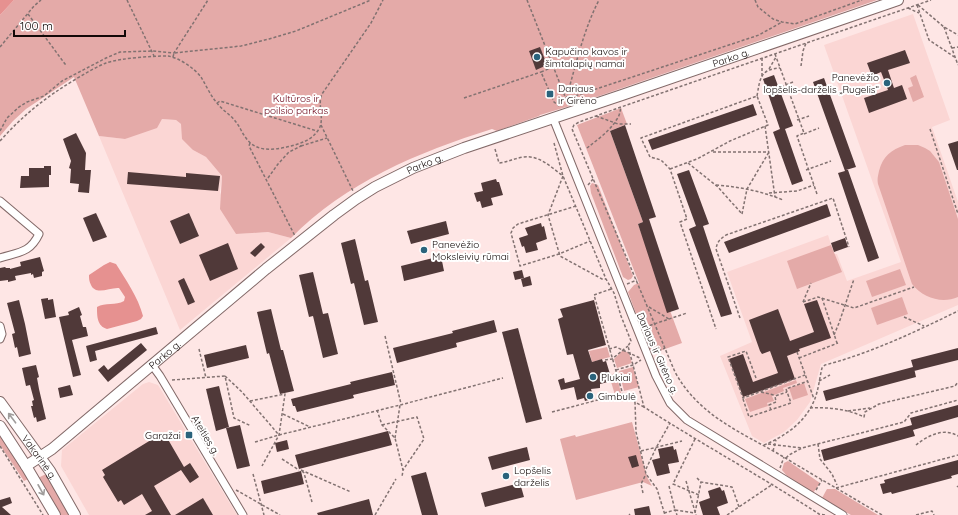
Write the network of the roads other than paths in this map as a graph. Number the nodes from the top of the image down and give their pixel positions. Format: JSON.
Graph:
{"nodes":[{"id":1,"x":898,"y":0,"type":"edge"},
{"id":2,"x":553,"y":118,"type":"junction"},
{"id":3,"x":0,"y":201,"type":"edge"},
{"id":4,"x":0,"y":258,"type":"edge"},
{"id":5,"x":0,"y":326,"type":"edge"},
{"id":6,"x":0,"y":339,"type":"edge"},
{"id":7,"x":152,"y":365,"type":"junction"},
{"id":8,"x":0,"y":402,"type":"edge"},
{"id":9,"x":0,"y":426,"type":"edge"},
{"id":10,"x":40,"y":457,"type":"junction"},
{"id":11,"x":26,"y":466,"type":"junction"},
{"id":12,"x":55,"y":515,"type":"edge"},
{"id":13,"x":75,"y":515,"type":"edge"},
{"id":14,"x":243,"y":515,"type":"edge"},
{"id":15,"x":843,"y":515,"type":"edge"}],
"edges":[{"from":1,"to":2,"type":"main road","name":"Parko g."},
{"from":2,"to":7,"type":"main road","name":"Parko g."},
{"from":2,"to":15,"type":"street","name":"Dariaus ir Girėno g."},
{"from":3,"to":4,"type":"street"},
{"from":5,"to":6,"type":"street"},
{"from":7,"to":10,"type":"main road","name":"Parko g."},
{"from":7,"to":14,"type":"street","name":"Ateities g."},
{"from":10,"to":8,"type":"main road","name":"Vakarinė g.","one_way":true},
{"from":9,"to":11,"type":"main road","name":"Vakarinė g."},
{"from":10,"to":11,"type":"main road","name":"Parko g."},
{"from":10,"to":13,"type":"main road","name":"Vakarinė g."},
{"from":11,"to":12,"type":"main road","name":"Vakarinė g.","one_way":true}]}
